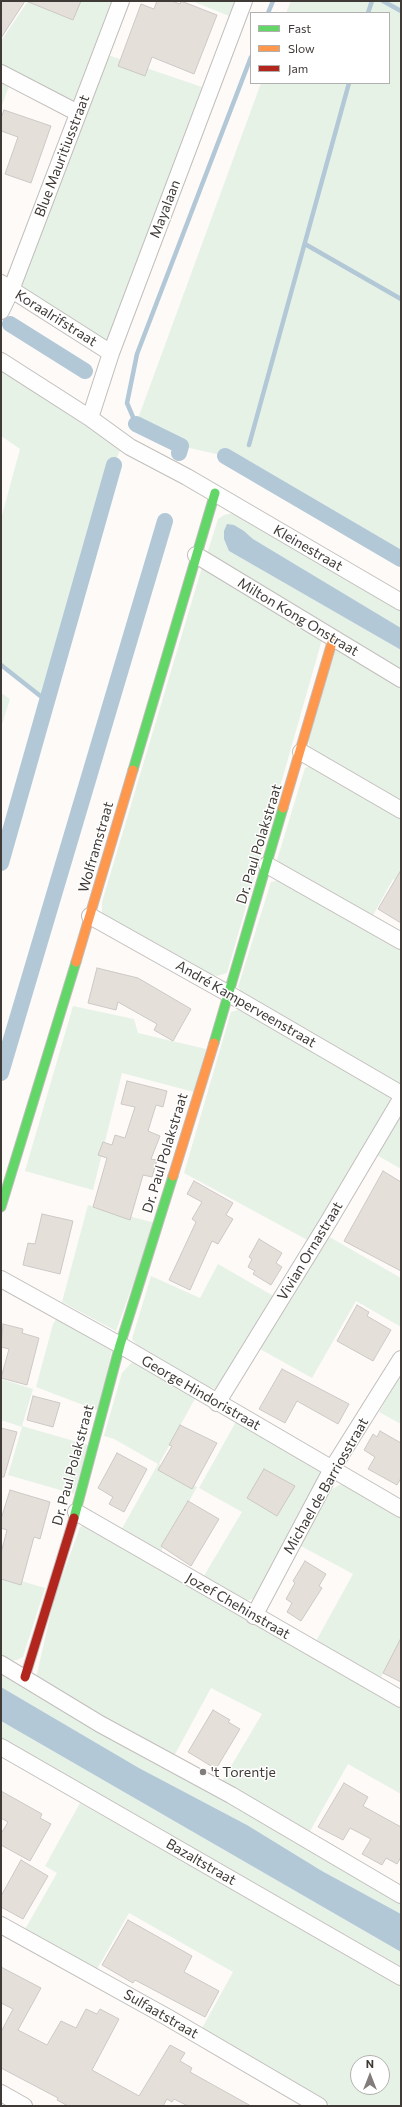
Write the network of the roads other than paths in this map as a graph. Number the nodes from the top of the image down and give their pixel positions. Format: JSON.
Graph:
{"nodes":[{"id":1,"x":121,"y":1,"type":"edge"},
{"id":2,"x":244,"y":1,"type":"edge"},
{"id":3,"x":1,"y":73,"type":"edge"},
{"id":4,"x":78,"y":112,"type":"junction"},
{"id":5,"x":6,"y":286,"type":"edge"},
{"id":6,"x":1,"y":311,"type":"edge"},
{"id":7,"x":112,"y":353,"type":"junction"},
{"id":8,"x":1,"y":361,"type":"edge"},
{"id":9,"x":90,"y":418,"type":"junction"},
{"id":10,"x":215,"y":494,"type":"junction"},
{"id":11,"x":196,"y":555,"type":"junction"},
{"id":12,"x":401,"y":602,"type":"edge"},
{"id":13,"x":334,"y":639,"type":"junction"},
{"id":14,"x":401,"y":678,"type":"edge"},
{"id":15,"x":301,"y":752,"type":"junction"},
{"id":16,"x":401,"y":810,"type":"edge"},
{"id":17,"x":267,"y":865,"type":"junction"},
{"id":18,"x":90,"y":916,"type":"junction"},
{"id":19,"x":401,"y":941,"type":"edge"},
{"id":20,"x":229,"y":994,"type":"junction"},
{"id":21,"x":401,"y":1094,"type":"edge"},
{"id":22,"x":401,"y":1098,"type":"edge"},
{"id":23,"x":1,"y":1207,"type":"edge"},
{"id":24,"x":1,"y":1279,"type":"edge"},
{"id":25,"x":120,"y":1345,"type":"junction"},
{"id":26,"x":401,"y":1359,"type":"edge"},
{"id":27,"x":217,"y":1403,"type":"junction"},
{"id":28,"x":332,"y":1469,"type":"junction"},
{"id":29,"x":401,"y":1509,"type":"edge"},
{"id":30,"x":76,"y":1512,"type":"junction"},
{"id":31,"x":254,"y":1616,"type":"junction"},
{"id":32,"x":1,"y":1664,"type":"edge"},
{"id":33,"x":25,"y":1677,"type":"junction"},
{"id":34,"x":401,"y":1699,"type":"edge"},
{"id":35,"x":1,"y":1747,"type":"edge"},
{"id":36,"x":401,"y":1895,"type":"edge"},
{"id":37,"x":1,"y":1925,"type":"edge"},
{"id":38,"x":401,"y":1977,"type":"edge"},
{"id":39,"x":1,"y":2093,"type":"edge"},
{"id":40,"x":24,"y":2106,"type":"edge"},
{"id":41,"x":319,"y":2106,"type":"edge"}],
"edges":[{"from":1,"to":4,"type":"street","name":"Blue Mauritiusstraat"},
{"from":2,"to":7,"type":"street","name":"Mayalaan"},
{"from":3,"to":4,"type":"street"},
{"from":4,"to":5,"type":"street","name":"Blue Mauritiusstraat"},
{"from":5,"to":6,"type":"street","name":"Blue Mauritiusstraat"},
{"from":5,"to":7,"type":"street","name":"Koraalrifstraat"},
{"from":7,"to":9,"type":"street","name":"Mayalaan"},
{"from":8,"to":9,"type":"street","name":"Kleinestraat"},
{"from":9,"to":10,"type":"street","name":"Kleinestraat"},
{"from":10,"to":11,"type":"street","name":"Wolframstraat"},
{"from":10,"to":12,"type":"street","name":"Kleinestraat"},
{"from":11,"to":13,"type":"street","name":"Milton Kong Onstraat"},
{"from":11,"to":18,"type":"street","name":"Wolframstraat"},
{"from":13,"to":14,"type":"street","name":"Milton Kong Onstraat"},
{"from":13,"to":15,"type":"street","name":"Dr. Paul Polakstraat"},
{"from":15,"to":16,"type":"street"},
{"from":15,"to":17,"type":"street","name":"Dr. Paul Polakstraat"},
{"from":17,"to":19,"type":"street"},
{"from":17,"to":20,"type":"street","name":"Dr. Paul Polakstraat"},
{"from":18,"to":20,"type":"street","name":"André Kamperveenstraat"},
{"from":18,"to":23,"type":"street","name":"Wolframstraat"},
{"from":20,"to":21,"type":"street","name":"André Kamperveenstraat"},
{"from":20,"to":25,"type":"street","name":"Dr. Paul Polakstraat"},
{"from":22,"to":27,"type":"street","name":"Vivian Ornastraat"},
{"from":24,"to":25,"type":"street","name":"George Hindoristraat"},
{"from":25,"to":27,"type":"street","name":"George Hindoristraat"},
{"from":25,"to":30,"type":"street","name":"Dr. Paul Polakstraat"},
{"from":26,"to":28,"type":"street","name":"Michael de Barriosstraat"},
{"from":27,"to":28,"type":"street","name":"George Hindoristraat"},
{"from":28,"to":29,"type":"street","name":"George Hindoristraat"},
{"from":28,"to":31,"type":"street","name":"Michael de Barriosstraat"},
{"from":30,"to":31,"type":"street","name":"Jozef Chehinstraat"},
{"from":30,"to":33,"type":"street","name":"Dr. Paul Polakstraat"},
{"from":31,"to":34,"type":"street","name":"Jozef Chehinstraat"},
{"from":32,"to":33,"type":"street"},
{"from":33,"to":36,"type":"street"},
{"from":35,"to":38,"type":"street","name":"Bazaltstraat"},
{"from":37,"to":41,"type":"street","name":"Sulfaatstraat"},
{"from":39,"to":40,"type":"street"}]}
